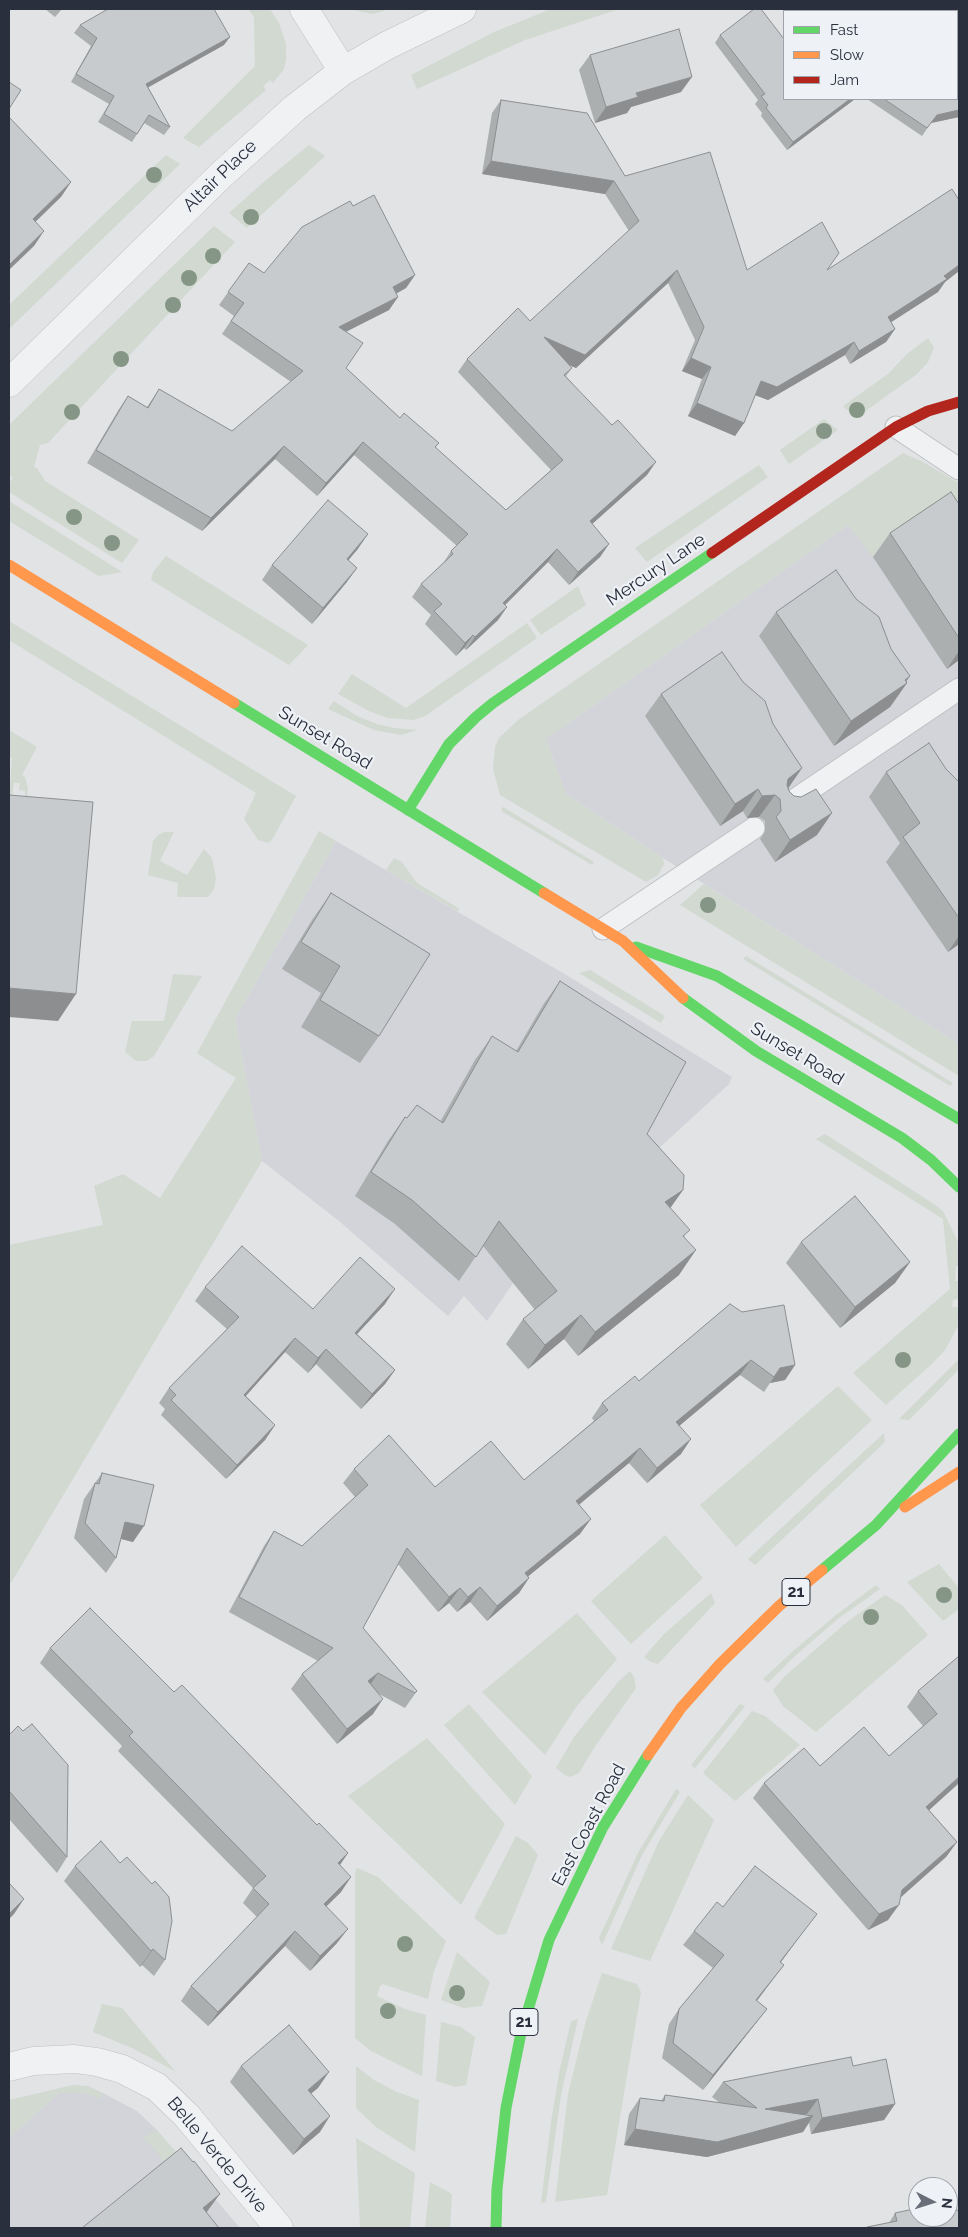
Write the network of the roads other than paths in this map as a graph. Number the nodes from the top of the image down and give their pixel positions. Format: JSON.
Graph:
{"nodes":[{"id":1,"x":304,"y":9,"type":"edge"},
{"id":2,"x":462,"y":9,"type":"edge"},
{"id":3,"x":343,"y":71,"type":"junction"},
{"id":4,"x":9,"y":383,"type":"edge"},
{"id":5,"x":959,"y":402,"type":"edge"},
{"id":6,"x":896,"y":427,"type":"junction"},
{"id":7,"x":959,"y":469,"type":"edge"},
{"id":8,"x":9,"y":565,"type":"edge"},
{"id":9,"x":959,"y":689,"type":"edge"},
{"id":10,"x":784,"y":807,"type":"edge"},
{"id":11,"x":408,"y":810,"type":"junction"},
{"id":12,"x":754,"y":828,"type":"dead end"},
{"id":13,"x":603,"y":929,"type":"junction"},
{"id":14,"x":623,"y":942,"type":"junction"},
{"id":15,"x":959,"y":1119,"type":"edge"},
{"id":16,"x":959,"y":1187,"type":"edge"},
{"id":17,"x":959,"y":1434,"type":"edge"},
{"id":18,"x":959,"y":1472,"type":"edge"},
{"id":19,"x":959,"y":1486,"type":"edge"},
{"id":20,"x":876,"y":1525,"type":"junction"},
{"id":21,"x":9,"y":2067,"type":"edge"},
{"id":22,"x":279,"y":2228,"type":"edge"},
{"id":23,"x":496,"y":2228,"type":"edge"}],
"edges":[{"from":1,"to":3,"type":"street"},
{"from":2,"to":3,"type":"street","name":"Altair Place"},
{"from":3,"to":4,"type":"street","name":"Altair Place"},
{"from":5,"to":6,"type":"main road","name":"Mercury Lane"},
{"from":6,"to":7,"type":"lane"},
{"from":6,"to":11,"type":"main road","name":"Mercury Lane"},
{"from":8,"to":11,"type":"main road","name":"Sunset Road"},
{"from":9,"to":10,"type":"lane"},
{"from":11,"to":13,"type":"main road","name":"Sunset Road"},
{"from":12,"to":13,"type":"lane"},
{"from":13,"to":14,"type":"main road","name":"Sunset Road"},
{"from":14,"to":15,"type":"main road","name":"Sunset Road"},
{"from":14,"to":16,"type":"main road","name":"Sunset Road"},
{"from":17,"to":20,"type":"main road","name":"East Coast Road","number":"21"},
{"from":18,"to":20,"type":"main road"},
{"from":19,"to":20,"type":"main road","name":"East Coast Road","number":"21"},
{"from":20,"to":23,"type":"main road","name":"East Coast Road","number":"21"},
{"from":21,"to":22,"type":"street","name":"Belle Verde Drive"}]}
